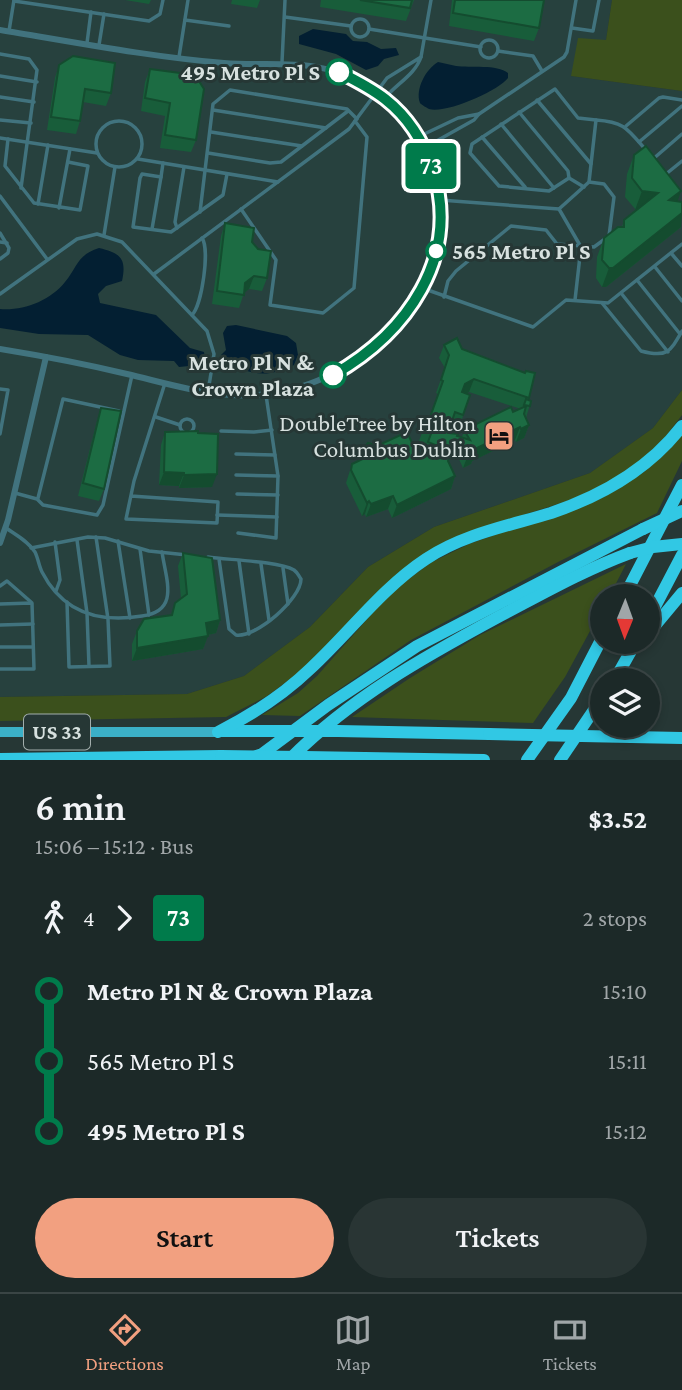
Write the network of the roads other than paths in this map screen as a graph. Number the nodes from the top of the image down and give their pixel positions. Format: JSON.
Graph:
{"nodes":[{"id":1,"x":14,"y":0,"type":"edge"},
{"id":2,"x":163,"y":0,"type":"edge"},
{"id":3,"x":188,"y":0,"type":"edge"},
{"id":4,"x":285,"y":0,"type":"edge"},
{"id":5,"x":430,"y":0,"type":"edge"},
{"id":6,"x":576,"y":0,"type":"edge"},
{"id":7,"x":599,"y":0,"type":"edge"},
{"id":8,"x":35,"y":2,"type":"edge"},
{"id":9,"x":91,"y":12,"type":"junction"},
{"id":10,"x":104,"y":15,"type":"junction"},
{"id":11,"x":285,"y":17,"type":"junction"},
{"id":12,"x":185,"y":20,"type":"junction"},
{"id":13,"x":229,"y":26,"type":"dead end"},
{"id":14,"x":351,"y":26,"type":"junction"},
{"id":15,"x":572,"y":28,"type":"junction"},
{"id":16,"x":369,"y":29,"type":"junction"},
{"id":17,"x":0,"y":30,"type":"edge"},
{"id":18,"x":9,"y":32,"type":"junction"},
{"id":19,"x":425,"y":38,"type":"junction"},
{"id":20,"x":87,"y":43,"type":"junction"},
{"id":21,"x":99,"y":45,"type":"junction"},
{"id":22,"x":481,"y":47,"type":"junction"},
{"id":23,"x":498,"y":51,"type":"junction"},
{"id":24,"x":0,"y":54,"type":"edge"},
{"id":25,"x":179,"y":57,"type":"junction"},
{"id":26,"x":421,"y":57,"type":"junction"},
{"id":27,"x":282,"y":62,"type":"junction"},
{"id":28,"x":542,"y":71,"type":"junction"},
{"id":29,"x":0,"y":76,"type":"edge"},
{"id":30,"x":37,"y":82,"type":"junction"},
{"id":31,"x":376,"y":93,"type":"junction"},
{"id":32,"x":0,"y":97,"type":"edge"},
{"id":33,"x":384,"y":99,"type":"junction"},
{"id":34,"x":537,"y":100,"type":"junction"},
{"id":35,"x":682,"y":100,"type":"edge"},
{"id":36,"x":34,"y":102,"type":"junction"},
{"id":37,"x":682,"y":107,"type":"edge"},
{"id":38,"x":213,"y":110,"type":"junction"},
{"id":39,"x":348,"y":111,"type":"junction"},
{"id":40,"x":519,"y":112,"type":"junction"},
{"id":41,"x":479,"y":114,"type":"junction"},
{"id":42,"x":0,"y":120,"type":"edge"},
{"id":43,"x":356,"y":120,"type":"junction"},
{"id":44,"x":596,"y":120,"type":"junction"},
{"id":45,"x":31,"y":123,"type":"junction"},
{"id":46,"x":501,"y":124,"type":"junction"},
{"id":47,"x":626,"y":126,"type":"junction"},
{"id":48,"x":326,"y":128,"type":"junction"},
{"id":49,"x":210,"y":132,"type":"junction"},
{"id":50,"x":682,"y":134,"type":"edge"},
{"id":51,"x":418,"y":137,"type":"junction"},
{"id":52,"x":482,"y":137,"type":"junction"},
{"id":53,"x":0,"y":138,"type":"edge"},
{"id":54,"x":8,"y":139,"type":"junction"},
{"id":55,"x":28,"y":142,"type":"junction"},
{"id":56,"x":639,"y":142,"type":"junction"},
{"id":57,"x":48,"y":145,"type":"junction"},
{"id":58,"x":302,"y":146,"type":"junction"},
{"id":59,"x":424,"y":148,"type":"junction"},
{"id":60,"x":70,"y":149,"type":"junction"},
{"id":61,"x":97,"y":153,"type":"junction"},
{"id":62,"x":208,"y":153,"type":"junction"},
{"id":63,"x":137,"y":159,"type":"junction"},
{"id":64,"x":653,"y":159,"type":"junction"},
{"id":65,"x":682,"y":161,"type":"edge"},
{"id":66,"x":68,"y":162,"type":"junction"},
{"id":67,"x":163,"y":163,"type":"junction"},
{"id":68,"x":591,"y":163,"type":"junction"},
{"id":69,"x":115,"y":167,"type":"junction"},
{"id":70,"x":184,"y":167,"type":"junction"},
{"id":71,"x":206,"y":170,"type":"junction"},
{"id":72,"x":227,"y":174,"type":"junction"},
{"id":73,"x":161,"y":177,"type":"junction"},
{"id":74,"x":569,"y":178,"type":"junction"},
{"id":75,"x":278,"y":182,"type":"junction"},
{"id":76,"x":589,"y":182,"type":"junction"},
{"id":77,"x":584,"y":187,"type":"junction"},
{"id":78,"x":21,"y":188,"type":"junction"},
{"id":79,"x":554,"y":188,"type":"junction"},
{"id":80,"x":526,"y":189,"type":"junction"},
{"id":81,"x":0,"y":196,"type":"edge"},
{"id":82,"x":440,"y":200,"type":"junction"},
{"id":83,"x":38,"y":204,"type":"junction"},
{"id":84,"x":59,"y":208,"type":"junction"},
{"id":85,"x":241,"y":209,"type":"junction"},
{"id":86,"x":559,"y":209,"type":"junction"},
{"id":87,"x":200,"y":212,"type":"junction"},
{"id":88,"x":177,"y":228,"type":"junction"},
{"id":89,"x":152,"y":229,"type":"junction"},
{"id":90,"x":0,"y":233,"type":"edge"},
{"id":91,"x":104,"y":235,"type":"junction"},
{"id":92,"x":202,"y":238,"type":"junction"},
{"id":93,"x":0,"y":242,"type":"edge"},
{"id":94,"x":7,"y":243,"type":"junction"},
{"id":95,"x":682,"y":244,"type":"edge"},
{"id":96,"x":581,"y":247,"type":"junction"},
{"id":97,"x":671,"y":253,"type":"junction"},
{"id":98,"x":0,"y":258,"type":"edge"},
{"id":99,"x":47,"y":259,"type":"junction"},
{"id":100,"x":654,"y":266,"type":"junction"},
{"id":101,"x":682,"y":266,"type":"edge"},
{"id":102,"x":154,"y":274,"type":"junction"},
{"id":103,"x":637,"y":280,"type":"junction"},
{"id":104,"x":422,"y":288,"type":"junction"},
{"id":105,"x":621,"y":293,"type":"junction"},
{"id":106,"x":0,"y":294,"type":"edge"},
{"id":107,"x":444,"y":297,"type":"junction"},
{"id":108,"x":575,"y":300,"type":"junction"},
{"id":109,"x":682,"y":301,"type":"edge"},
{"id":110,"x":602,"y":303,"type":"junction"},
{"id":111,"x":192,"y":315,"type":"junction"},
{"id":112,"x":681,"y":332,"type":"edge"},
{"id":113,"x":0,"y":349,"type":"edge"},
{"id":114,"x":668,"y":352,"type":"junction"},
{"id":115,"x":46,"y":357,"type":"junction"},
{"id":116,"x":132,"y":375,"type":"junction"},
{"id":117,"x":166,"y":383,"type":"junction"},
{"id":118,"x":0,"y":389,"type":"edge"},
{"id":119,"x":208,"y":394,"type":"junction"},
{"id":120,"x":266,"y":394,"type":"junction"},
{"id":121,"x":2,"y":408,"type":"edge"},
{"id":122,"x":124,"y":412,"type":"junction"},
{"id":123,"x":156,"y":417,"type":"junction"},
{"id":124,"x":180,"y":425,"type":"junction"},
{"id":125,"x":682,"y":426,"type":"edge"},
{"id":126,"x":272,"y":430,"type":"junction"},
{"id":127,"x":221,"y":431,"type":"dead end"},
{"id":128,"x":0,"y":434,"type":"edge"},
{"id":129,"x":236,"y":454,"type":"dead end"},
{"id":130,"x":275,"y":455,"type":"junction"},
{"id":131,"x":236,"y":475,"type":"dead end"},
{"id":132,"x":278,"y":476,"type":"junction"},
{"id":133,"x":682,"y":485,"type":"edge"},
{"id":134,"x":15,"y":493,"type":"junction"},
{"id":135,"x":237,"y":494,"type":"dead end"},
{"id":136,"x":278,"y":495,"type":"junction"},
{"id":137,"x":131,"y":496,"type":"junction"},
{"id":138,"x":37,"y":499,"type":"junction"},
{"id":139,"x":682,"y":511,"type":"edge"},
{"id":140,"x":218,"y":515,"type":"junction"},
{"id":141,"x":277,"y":517,"type":"junction"},
{"id":142,"x":3,"y":532,"type":"edge"},
{"id":143,"x":238,"y":533,"type":"dead end"},
{"id":144,"x":96,"y":537,"type":"junction"},
{"id":145,"x":76,"y":539,"type":"junction"},
{"id":146,"x":118,"y":541,"type":"junction"},
{"id":147,"x":55,"y":542,"type":"junction"},
{"id":148,"x":0,"y":543,"type":"edge"},
{"id":149,"x":682,"y":544,"type":"edge"},
{"id":150,"x":32,"y":548,"type":"junction"},
{"id":151,"x":140,"y":549,"type":"junction"},
{"id":152,"x":162,"y":552,"type":"junction"},
{"id":153,"x":188,"y":555,"type":"edge"},
{"id":154,"x":682,"y":555,"type":"edge"},
{"id":155,"x":202,"y":557,"type":"edge"},
{"id":156,"x":219,"y":559,"type":"junction"},
{"id":157,"x":239,"y":561,"type":"junction"},
{"id":158,"x":261,"y":564,"type":"junction"},
{"id":159,"x":283,"y":567,"type":"junction"},
{"id":160,"x":631,"y":584,"type":"edge"},
{"id":161,"x":0,"y":586,"type":"edge"},
{"id":162,"x":55,"y":591,"type":"junction"},
{"id":163,"x":682,"y":593,"type":"edge"},
{"id":164,"x":660,"y":597,"type":"edge"},
{"id":165,"x":66,"y":602,"type":"junction"},
{"id":166,"x":32,"y":603,"type":"junction"},
{"id":167,"x":0,"y":604,"type":"edge"},
{"id":168,"x":288,"y":604,"type":"junction"},
{"id":169,"x":87,"y":613,"type":"junction"},
{"id":170,"x":149,"y":615,"type":"junction"},
{"id":171,"x":130,"y":618,"type":"junction"},
{"id":172,"x":108,"y":619,"type":"junction"},
{"id":173,"x":268,"y":620,"type":"junction"},
{"id":174,"x":660,"y":620,"type":"edge"},
{"id":175,"x":33,"y":624,"type":"junction"},
{"id":176,"x":0,"y":625,"type":"edge"},
{"id":177,"x":249,"y":634,"type":"junction"},
{"id":178,"x":33,"y":647,"type":"junction"},
{"id":179,"x":0,"y":648,"type":"edge"},
{"id":180,"x":593,"y":654,"type":"edge"},
{"id":181,"x":630,"y":654,"type":"edge"},
{"id":182,"x":632,"y":654,"type":"edge"},
{"id":183,"x":89,"y":666,"type":"junction"},
{"id":184,"x":623,"y":666,"type":"joint"},
{"id":185,"x":0,"y":669,"type":"edge"},
{"id":186,"x":590,"y":716,"type":"edge"},
{"id":187,"x":0,"y":732,"type":"edge"},
{"id":188,"x":218,"y":732,"type":"junction"},
{"id":189,"x":682,"y":738,"type":"edge"},
{"id":190,"x":0,"y":759,"type":"edge"},
{"id":191,"x":244,"y":760,"type":"edge"},
{"id":192,"x":289,"y":760,"type":"edge"},
{"id":193,"x":459,"y":760,"type":"edge"},
{"id":194,"x":469,"y":760,"type":"edge"},
{"id":195,"x":484,"y":760,"type":"edge"},
{"id":196,"x":527,"y":760,"type":"edge"},
{"id":197,"x":560,"y":760,"type":"edge"}],
"edges":[{"from":1,"to":8,"type":"lane"},
{"from":1,"to":18,"type":"lane"},
{"from":2,"to":10,"type":"lane"},
{"from":3,"to":12,"type":"lane"},
{"from":4,"to":11,"type":"lane"},
{"from":5,"to":19,"type":"lane"},
{"from":6,"to":15,"type":"lane"},
{"from":7,"to":15,"type":"lane"},
{"from":8,"to":9,"type":"lane"},
{"from":9,"to":10,"type":"lane"},
{"from":9,"to":20,"type":"lane"},
{"from":10,"to":21,"type":"lane"},
{"from":11,"to":14,"type":"lane"},
{"from":11,"to":27,"type":"lane"},
{"from":12,"to":13,"type":"lane"},
{"from":12,"to":25,"type":"lane"},
{"from":14,"to":16,"type":"lane"},
{"from":14,"to":16,"type":"lane"},
{"from":15,"to":28,"type":"lane"},
{"from":16,"to":19,"type":"lane"},
{"from":17,"to":18,"type":"street"},
{"from":18,"to":20,"type":"street"},
{"from":19,"to":22,"type":"lane"},
{"from":19,"to":26,"type":"lane"},
{"from":20,"to":21,"type":"street"},
{"from":21,"to":25,"type":"street"},
{"from":22,"to":23,"type":"lane"},
{"from":22,"to":23,"type":"lane"},
{"from":23,"to":28,"type":"lane"},
{"from":24,"to":30,"type":"lane"},
{"from":25,"to":27,"type":"street"},
{"from":26,"to":31,"type":"lane"},
{"from":26,"to":33,"type":"lane"},
{"from":27,"to":31,"type":"street"},
{"from":28,"to":41,"type":"lane"},
{"from":29,"to":30,"type":"lane"},
{"from":30,"to":36,"type":"lane"},
{"from":31,"to":33,"type":"street"},
{"from":31,"to":43,"type":"lane"},
{"from":32,"to":36,"type":"lane"},
{"from":33,"to":51,"type":"street"},
{"from":34,"to":40,"type":"lane"},
{"from":34,"to":44,"type":"lane"},
{"from":34,"to":68,"type":"lane"},
{"from":35,"to":47,"type":"lane"},
{"from":36,"to":45,"type":"lane"},
{"from":37,"to":56,"type":"lane"},
{"from":38,"to":39,"type":"lane"},
{"from":38,"to":48,"type":"lane"},
{"from":38,"to":49,"type":"lane"},
{"from":39,"to":43,"type":"lane"},
{"from":39,"to":48,"type":"lane"},
{"from":40,"to":46,"type":"lane"},
{"from":40,"to":74,"type":"lane"},
{"from":41,"to":51,"type":"lane"},
{"from":41,"to":59,"type":"lane"},
{"from":42,"to":45,"type":"lane"},
{"from":43,"to":75,"type":"lane"},
{"from":43,"to":85,"type":"lane"},
{"from":44,"to":47,"type":"lane"},
{"from":44,"to":68,"type":"lane"},
{"from":45,"to":55,"type":"lane"},
{"from":46,"to":52,"type":"lane"},
{"from":46,"to":79,"type":"lane"},
{"from":47,"to":56,"type":"lane"},
{"from":48,"to":58,"type":"lane"},
{"from":49,"to":58,"type":"lane"},
{"from":49,"to":62,"type":"lane"},
{"from":50,"to":64,"type":"lane"},
{"from":51,"to":59,"type":"street"},
{"from":52,"to":80,"type":"lane"},
{"from":52,"to":80,"type":"lane"},
{"from":53,"to":54,"type":"lane"},
{"from":54,"to":55,"type":"lane"},
{"from":54,"to":78,"type":"lane"},
{"from":55,"to":57,"type":"lane"},
{"from":55,"to":78,"type":"lane"},
{"from":56,"to":64,"type":"lane"},
{"from":57,"to":60,"type":"lane"},
{"from":57,"to":83,"type":"lane"},
{"from":58,"to":62,"type":"lane"},
{"from":59,"to":82,"type":"street"},
{"from":60,"to":61,"type":"lane"},
{"from":60,"to":66,"type":"lane"},
{"from":61,"to":63,"type":"lane"},
{"from":61,"to":69,"type":"lane"},
{"from":62,"to":71,"type":"lane"},
{"from":63,"to":67,"type":"lane"},
{"from":63,"to":69,"type":"lane"},
{"from":64,"to":65,"type":"lane"},
{"from":66,"to":84,"type":"lane"},
{"from":66,"to":84,"type":"lane"},
{"from":67,"to":70,"type":"lane"},
{"from":67,"to":73,"type":"lane"},
{"from":68,"to":76,"type":"lane"},
{"from":69,"to":91,"type":"lane"},
{"from":70,"to":71,"type":"lane"},
{"from":70,"to":88,"type":"lane"},
{"from":71,"to":72,"type":"lane"},
{"from":71,"to":87,"type":"lane"},
{"from":72,"to":75,"type":"lane"},
{"from":72,"to":87,"type":"lane"},
{"from":73,"to":89,"type":"lane"},
{"from":73,"to":89,"type":"lane"},
{"from":74,"to":77,"type":"lane"},
{"from":74,"to":79,"type":"lane"},
{"from":75,"to":85,"type":"lane"},
{"from":76,"to":77,"type":"lane"},
{"from":76,"to":96,"type":"lane"},
{"from":77,"to":86,"type":"lane"},
{"from":78,"to":83,"type":"lane"},
{"from":79,"to":80,"type":"lane"},
{"from":81,"to":99,"type":"lane"},
{"from":82,"to":86,"type":"lane"},
{"from":82,"to":104,"type":"street"},
{"from":83,"to":84,"type":"lane"},
{"from":85,"to":92,"type":"lane"},
{"from":86,"to":96,"type":"lane"},
{"from":87,"to":88,"type":"lane"},
{"from":88,"to":89,"type":"lane"},
{"from":90,"to":94,"type":"lane"},
{"from":91,"to":99,"type":"lane"},
{"from":91,"to":102,"type":"lane"},
{"from":92,"to":102,"type":"lane"},
{"from":92,"to":111,"type":"lane"},
{"from":93,"to":94,"type":"lane"},
{"from":94,"to":98,"type":"lane"},
{"from":95,"to":97,"type":"lane"},
{"from":96,"to":107,"type":"lane"},
{"from":96,"to":108,"type":"lane"},
{"from":97,"to":100,"type":"lane"},
{"from":97,"to":101,"type":"lane"},
{"from":99,"to":106,"type":"lane"},
{"from":100,"to":103,"type":"lane"},
{"from":100,"to":109,"type":"lane"},
{"from":102,"to":111,"type":"lane"},
{"from":103,"to":105,"type":"lane"},
{"from":103,"to":112,"type":"lane"},
{"from":104,"to":107,"type":"lane"},
{"from":104,"to":120,"type":"street"},
{"from":105,"to":110,"type":"lane"},
{"from":105,"to":114,"type":"lane"},
{"from":107,"to":108,"type":"lane"},
{"from":108,"to":110,"type":"lane"},
{"from":110,"to":114,"type":"lane"},
{"from":111,"to":119,"type":"lane"},
{"from":112,"to":114,"type":"lane"},
{"from":113,"to":115,"type":"street"},
{"from":115,"to":116,"type":"street"},
{"from":115,"to":134,"type":"street"},
{"from":116,"to":117,"type":"street"},
{"from":116,"to":122,"type":"lane"},
{"from":117,"to":119,"type":"street"},
{"from":117,"to":123,"type":"lane"},
{"from":118,"to":121,"type":"lane"},
{"from":119,"to":120,"type":"street"},
{"from":120,"to":126,"type":"lane"},
{"from":121,"to":128,"type":"lane"},
{"from":122,"to":138,"type":"lane"},
{"from":122,"to":138,"type":"lane"},
{"from":123,"to":124,"type":"lane"},
{"from":123,"to":137,"type":"lane"},
{"from":124,"to":124,"type":"lane"},
{"from":125,"to":188,"type":"highway"},
{"from":126,"to":127,"type":"lane"},
{"from":126,"to":130,"type":"lane"},
{"from":129,"to":130,"type":"lane"},
{"from":130,"to":132,"type":"lane"},
{"from":131,"to":132,"type":"lane"},
{"from":132,"to":136,"type":"lane"},
{"from":133,"to":160,"type":"highway"},
{"from":134,"to":138,"type":"lane"},
{"from":134,"to":142,"type":"street"},
{"from":135,"to":136,"type":"lane"},
{"from":136,"to":141,"type":"lane"},
{"from":137,"to":140,"type":"lane"},
{"from":137,"to":140,"type":"lane"},
{"from":139,"to":191,"type":"highway","bridge":true},
{"from":140,"to":141,"type":"lane"},
{"from":141,"to":143,"type":"lane"},
{"from":142,"to":148,"type":"street"},
{"from":142,"to":150,"type":"lane"},
{"from":144,"to":145,"type":"lane"},
{"from":144,"to":146,"type":"lane"},
{"from":144,"to":172,"type":"lane"},
{"from":145,"to":147,"type":"lane"},
{"from":145,"to":169,"type":"lane"},
{"from":146,"to":151,"type":"lane"},
{"from":146,"to":171,"type":"lane"},
{"from":147,"to":150,"type":"lane"},
{"from":147,"to":162,"type":"lane"},
{"from":149,"to":192,"type":"highway","bridge":true},
{"from":150,"to":162,"type":"lane"},
{"from":151,"to":152,"type":"lane"},
{"from":151,"to":170,"type":"lane"},
{"from":152,"to":153,"type":"lane"},
{"from":152,"to":170,"type":"lane"},
{"from":154,"to":164,"type":"highway"},
{"from":155,"to":156,"type":"lane"},
{"from":156,"to":157,"type":"lane"},
{"from":156,"to":177,"type":"lane"},
{"from":157,"to":158,"type":"lane"},
{"from":157,"to":177,"type":"lane"},
{"from":158,"to":159,"type":"lane"},
{"from":158,"to":173,"type":"lane"},
{"from":159,"to":168,"type":"lane"},
{"from":159,"to":168,"type":"lane"},
{"from":161,"to":166,"type":"lane"},
{"from":162,"to":165,"type":"lane"},
{"from":163,"to":174,"type":"highway"},
{"from":165,"to":169,"type":"lane"},
{"from":165,"to":183,"type":"lane"},
{"from":166,"to":167,"type":"lane"},
{"from":166,"to":175,"type":"lane"},
{"from":168,"to":173,"type":"lane"},
{"from":169,"to":172,"type":"lane"},
{"from":169,"to":183,"type":"lane"},
{"from":170,"to":171,"type":"lane"},
{"from":171,"to":172,"type":"lane"},
{"from":172,"to":183,"type":"lane"},
{"from":173,"to":177,"type":"lane"},
{"from":175,"to":176,"type":"lane"},
{"from":175,"to":178,"type":"lane"},
{"from":178,"to":179,"type":"lane"},
{"from":178,"to":185,"type":"lane"},
{"from":180,"to":196,"type":"highway"},
{"from":181,"to":184,"type":"highway"},
{"from":182,"to":184,"type":"highway"},
{"from":186,"to":197,"type":"highway"},
{"from":187,"to":188,"type":"main road","number":"US 33"},
{"from":188,"to":189,"type":"highway","number":"US 33","bridge":true},
{"from":190,"to":194,"type":"highway","number":"US 33","bridge":true},
{"from":193,"to":194,"type":"highway"},
{"from":194,"to":195,"type":"highway","number":"US 33"}]}
